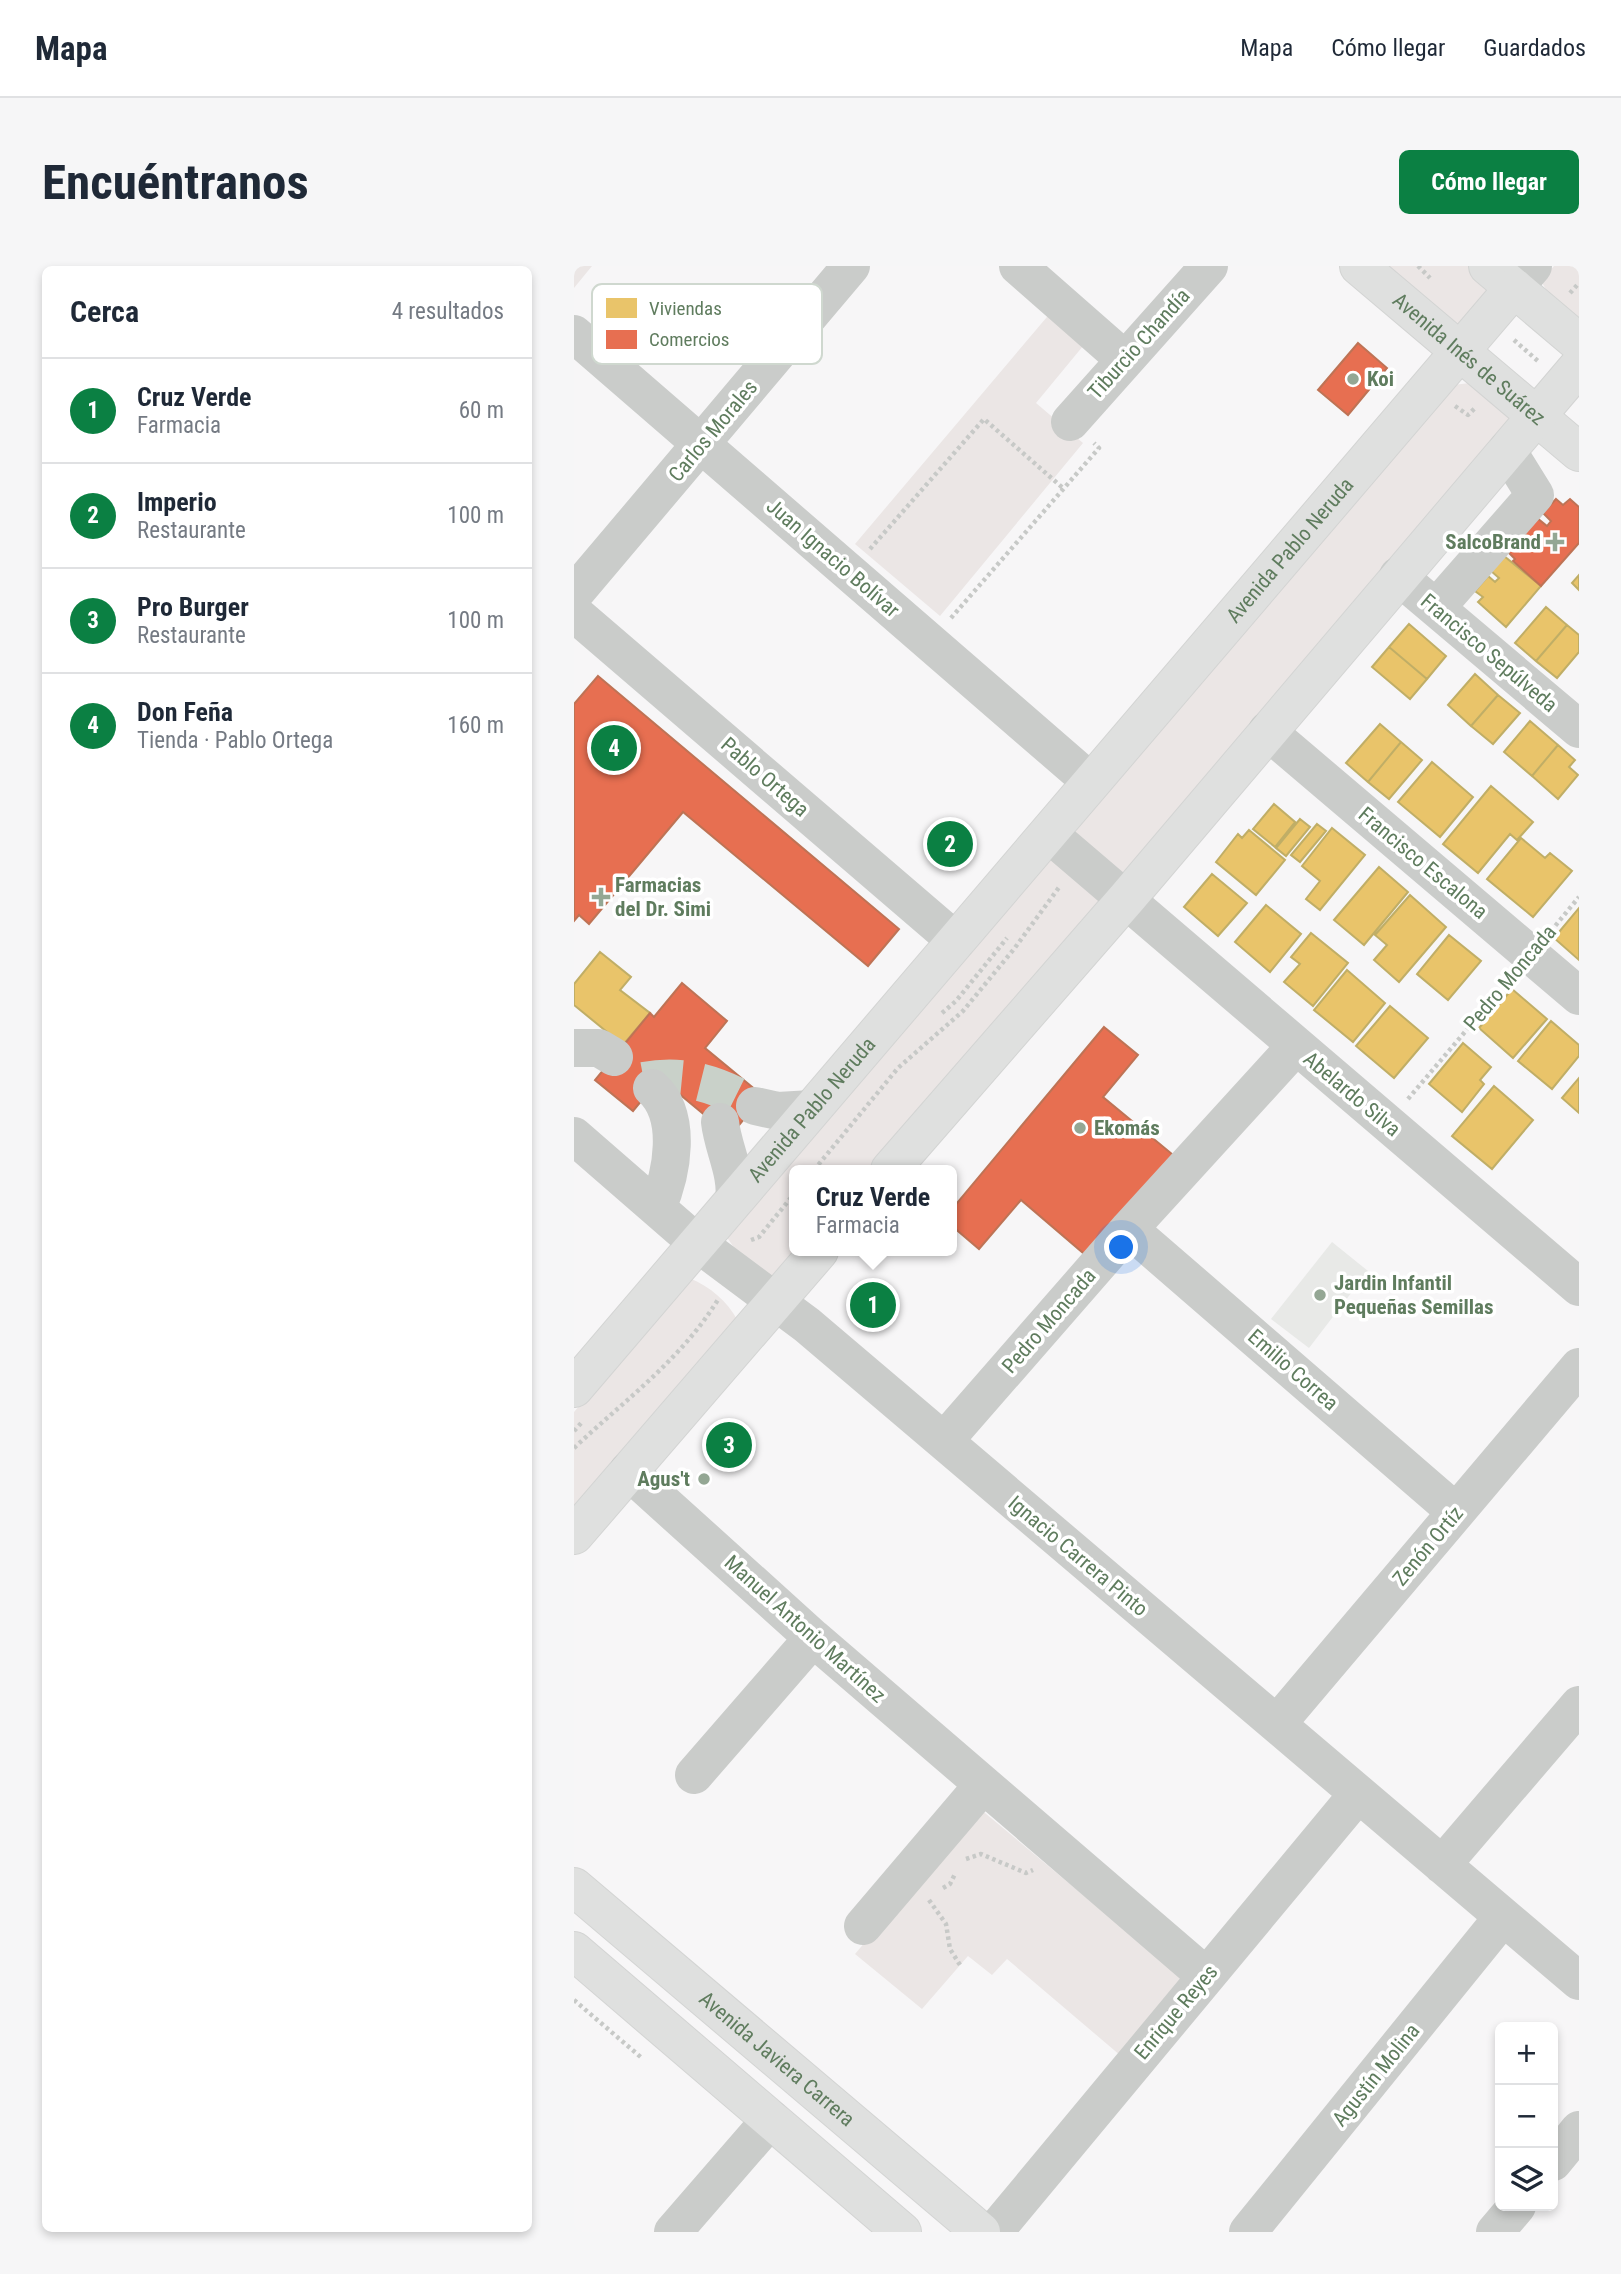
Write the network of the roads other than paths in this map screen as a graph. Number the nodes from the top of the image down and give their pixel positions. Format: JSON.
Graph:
{"nodes":[{"id":1,"x":851,"y":266,"type":"edge"},
{"id":2,"x":1017,"y":266,"type":"edge"},
{"id":3,"x":1209,"y":266,"type":"edge"},
{"id":4,"x":1359,"y":266,"type":"edge"},
{"id":5,"x":1512,"y":273,"type":"edge"},
{"id":6,"x":822,"y":301,"type":"edge"},
{"id":7,"x":574,"y":334,"type":"edge"},
{"id":8,"x":1579,"y":343,"type":"edge"},
{"id":9,"x":592,"y":350,"type":"edge"},
{"id":10,"x":1460,"y":352,"type":"junction"},
{"id":11,"x":1124,"y":359,"type":"junction"},
{"id":12,"x":609,"y":364,"type":"edge"},
{"id":13,"x":769,"y":364,"type":"edge"},
{"id":14,"x":1579,"y":366,"type":"edge"},
{"id":15,"x":1536,"y":416,"type":"junction"},
{"id":16,"x":1070,"y":422,"type":"road end"},
{"id":17,"x":702,"y":445,"type":"junction"},
{"id":18,"x":1507,"y":450,"type":"junction"},
{"id":19,"x":1579,"y":452,"type":"edge"},
{"id":20,"x":1406,"y":567,"type":"junction"},
{"id":21,"x":1468,"y":572,"type":"junction"},
{"id":22,"x":574,"y":594,"type":"edge"},
{"id":23,"x":1436,"y":608,"type":"junction"},
{"id":24,"x":574,"y":613,"type":"edge"},
{"id":25,"x":1579,"y":729,"type":"edge"},
{"id":26,"x":1267,"y":730,"type":"junction"},
{"id":27,"x":1091,"y":782,"type":"junction"},
{"id":28,"x":1049,"y":834,"type":"junction"},
{"id":29,"x":1127,"y":898,"type":"junction"},
{"id":30,"x":956,"y":941,"type":"junction"},
{"id":31,"x":1579,"y":996,"type":"edge"},
{"id":32,"x":1296,"y":1046,"type":"junction"},
{"id":33,"x":574,"y":1048,"type":"edge"},
{"id":34,"x":614,"y":1057,"type":"tunnel mouth"},
{"id":35,"x":652,"y":1088,"type":"dead end"},
{"id":36,"x":755,"y":1106,"type":"tunnel mouth"},
{"id":37,"x":812,"y":1109,"type":"junction"},
{"id":38,"x":720,"y":1122,"type":"dead end"},
{"id":39,"x":574,"y":1136,"type":"edge"},
{"id":40,"x":894,"y":1165,"type":"edge"},
{"id":41,"x":734,"y":1201,"type":"junction"},
{"id":42,"x":657,"y":1208,"type":"junction"},
{"id":43,"x":1129,"y":1228,"type":"junction"},
{"id":44,"x":697,"y":1243,"type":"junction"},
{"id":45,"x":815,"y":1256,"type":"edge"},
{"id":46,"x":1579,"y":1287,"type":"edge"},
{"id":47,"x":776,"y":1301,"type":"junction"},
{"id":48,"x":1579,"y":1367,"type":"edge"},
{"id":49,"x":574,"y":1388,"type":"edge"},
{"id":50,"x":944,"y":1441,"type":"junction"},
{"id":51,"x":628,"y":1471,"type":"junction"},
{"id":52,"x":1456,"y":1512,"type":"junction"},
{"id":53,"x":574,"y":1535,"type":"edge"},
{"id":54,"x":813,"y":1638,"type":"junction"},
{"id":55,"x":1579,"y":1706,"type":"edge"},
{"id":56,"x":1277,"y":1724,"type":"junction"},
{"id":57,"x":694,"y":1775,"type":"dead end"},
{"id":58,"x":983,"y":1785,"type":"junction"},
{"id":59,"x":1358,"y":1794,"type":"junction"},
{"id":60,"x":1442,"y":1865,"type":"junction"},
{"id":61,"x":574,"y":1887,"type":"edge"},
{"id":62,"x":1503,"y":1917,"type":"junction"},
{"id":63,"x":863,"y":1926,"type":"dead end"},
{"id":64,"x":574,"y":1951,"type":"edge"},
{"id":65,"x":1206,"y":1976,"type":"junction"},
{"id":66,"x":1579,"y":1981,"type":"edge"},
{"id":67,"x":832,"y":2106,"type":"junction"},
{"id":68,"x":771,"y":2119,"type":"junction"},
{"id":69,"x":1579,"y":2130,"type":"edge"},
{"id":70,"x":1558,"y":2156,"type":"edge"},
{"id":71,"x":1513,"y":2211,"type":"edge"},
{"id":72,"x":673,"y":2232,"type":"edge"},
{"id":73,"x":902,"y":2232,"type":"edge"},
{"id":74,"x":981,"y":2232,"type":"edge"},
{"id":75,"x":994,"y":2232,"type":"edge"},
{"id":76,"x":1248,"y":2232,"type":"edge"},
{"id":77,"x":1496,"y":2232,"type":"edge"}],
"edges":[{"from":1,"to":6,"type":"street","name":"Carlos Morales"},
{"from":2,"to":11,"type":"street"},
{"from":3,"to":11,"type":"street","name":"Tiburcio Chandía"},
{"from":4,"to":10,"type":"main road","name":"Avenida Inés de Suárez"},
{"from":5,"to":8,"type":"main road"},
{"from":5,"to":10,"type":"main road","name":"Avenida Pablo Neruda"},
{"from":7,"to":9,"type":"street","name":"Juan Ignacio Bolívar"},
{"from":10,"to":15,"type":"main road","name":"Avenida Inés de Suárez"},
{"from":10,"to":27,"type":"main road","name":"Avenida Pablo Neruda"},
{"from":11,"to":16,"type":"street","name":"Tiburcio Chandía"},
{"from":12,"to":17,"type":"street","name":"Juan Ignacio Bolívar"},
{"from":13,"to":17,"type":"street","name":"Carlos Morales"},
{"from":14,"to":15,"type":"main road"},
{"from":15,"to":18,"type":"main road"},
{"from":15,"to":19,"type":"main road","name":"Avenida Inés de Suárez"},
{"from":17,"to":22,"type":"street","name":"Carlos Morales"},
{"from":17,"to":27,"type":"street","name":"Juan Ignacio Bolívar"},
{"from":18,"to":20,"type":"main road"},
{"from":18,"to":21,"type":"street"},
{"from":20,"to":21,"type":"street"},
{"from":20,"to":23,"type":"street","name":"Francisco Sepúlveda"},
{"from":20,"to":26,"type":"main road"},
{"from":21,"to":23,"type":"street"},
{"from":23,"to":25,"type":"street","name":"Francisco Sepúlveda"},
{"from":24,"to":30,"type":"street","name":"Pablo Ortega"},
{"from":26,"to":29,"type":"main road"},
{"from":26,"to":31,"type":"street","name":"Francisco Escalona"},
{"from":27,"to":28,"type":"main road","name":"Avenida Pablo Neruda"},
{"from":28,"to":29,"type":"street"},
{"from":28,"to":30,"type":"main road","name":"Avenida Pablo Neruda"},
{"from":29,"to":32,"type":"street","name":"Abelardo Silva"},
{"from":29,"to":40,"type":"main road"},
{"from":30,"to":37,"type":"main road","name":"Avenida Pablo Neruda"},
{"from":32,"to":43,"type":"street","name":"Pedro Moncada"},
{"from":32,"to":46,"type":"street","name":"Abelardo Silva"},
{"from":33,"to":34,"type":"street"},
{"from":35,"to":42,"type":"street"},
{"from":36,"to":37,"type":"street"},
{"from":37,"to":41,"type":"main road","name":"Avenida Pablo Neruda"},
{"from":38,"to":41,"type":"street"},
{"from":39,"to":42,"type":"street","name":"Ignacio Carrera Pinto"},
{"from":41,"to":44,"type":"main road","name":"Avenida Pablo Neruda"},
{"from":42,"to":44,"type":"street","name":"Ignacio Carrera Pinto"},
{"from":43,"to":50,"type":"street","name":"Pedro Moncada"},
{"from":43,"to":52,"type":"street","name":"Emilio Correa"},
{"from":44,"to":47,"type":"street","name":"Ignacio Carrera Pinto"},
{"from":44,"to":49,"type":"main road","name":"Avenida Pablo Neruda"},
{"from":45,"to":47,"type":"main road"},
{"from":47,"to":50,"type":"street","name":"Ignacio Carrera Pinto"},
{"from":47,"to":51,"type":"main road"},
{"from":48,"to":52,"type":"street","name":"Zenón Ortíz"},
{"from":50,"to":56,"type":"street","name":"Ignacio Carrera Pinto"},
{"from":51,"to":53,"type":"main road"},
{"from":51,"to":54,"type":"street","name":"Manuel Antonio Martínez"},
{"from":52,"to":56,"type":"street","name":"Zenón Ortíz"},
{"from":54,"to":57,"type":"street"},
{"from":54,"to":58,"type":"street","name":"Manuel Antonio Martínez"},
{"from":55,"to":60,"type":"street"},
{"from":56,"to":59,"type":"street","name":"Ignacio Carrera Pinto"},
{"from":58,"to":63,"type":"street"},
{"from":58,"to":65,"type":"street","name":"Manuel Antonio Martínez"},
{"from":59,"to":60,"type":"street","name":"Ignacio Carrera Pinto"},
{"from":59,"to":65,"type":"street","name":"Enrique Reyes"},
{"from":60,"to":62,"type":"street","name":"Ignacio Carrera Pinto"},
{"from":61,"to":67,"type":"main road","name":"Avenida Javiera Carrera"},
{"from":62,"to":66,"type":"street","name":"Ignacio Carrera Pinto"},
{"from":62,"to":76,"type":"street","name":"Agustín Molina"},
{"from":64,"to":68,"type":"main road"},
{"from":65,"to":75,"type":"street","name":"Enrique Reyes"},
{"from":67,"to":68,"type":"main road"},
{"from":67,"to":74,"type":"main road","name":"Avenida Javiera Carrera"},
{"from":68,"to":72,"type":"street"},
{"from":68,"to":73,"type":"main road"},
{"from":69,"to":70,"type":"street"},
{"from":71,"to":77,"type":"street"}]}
